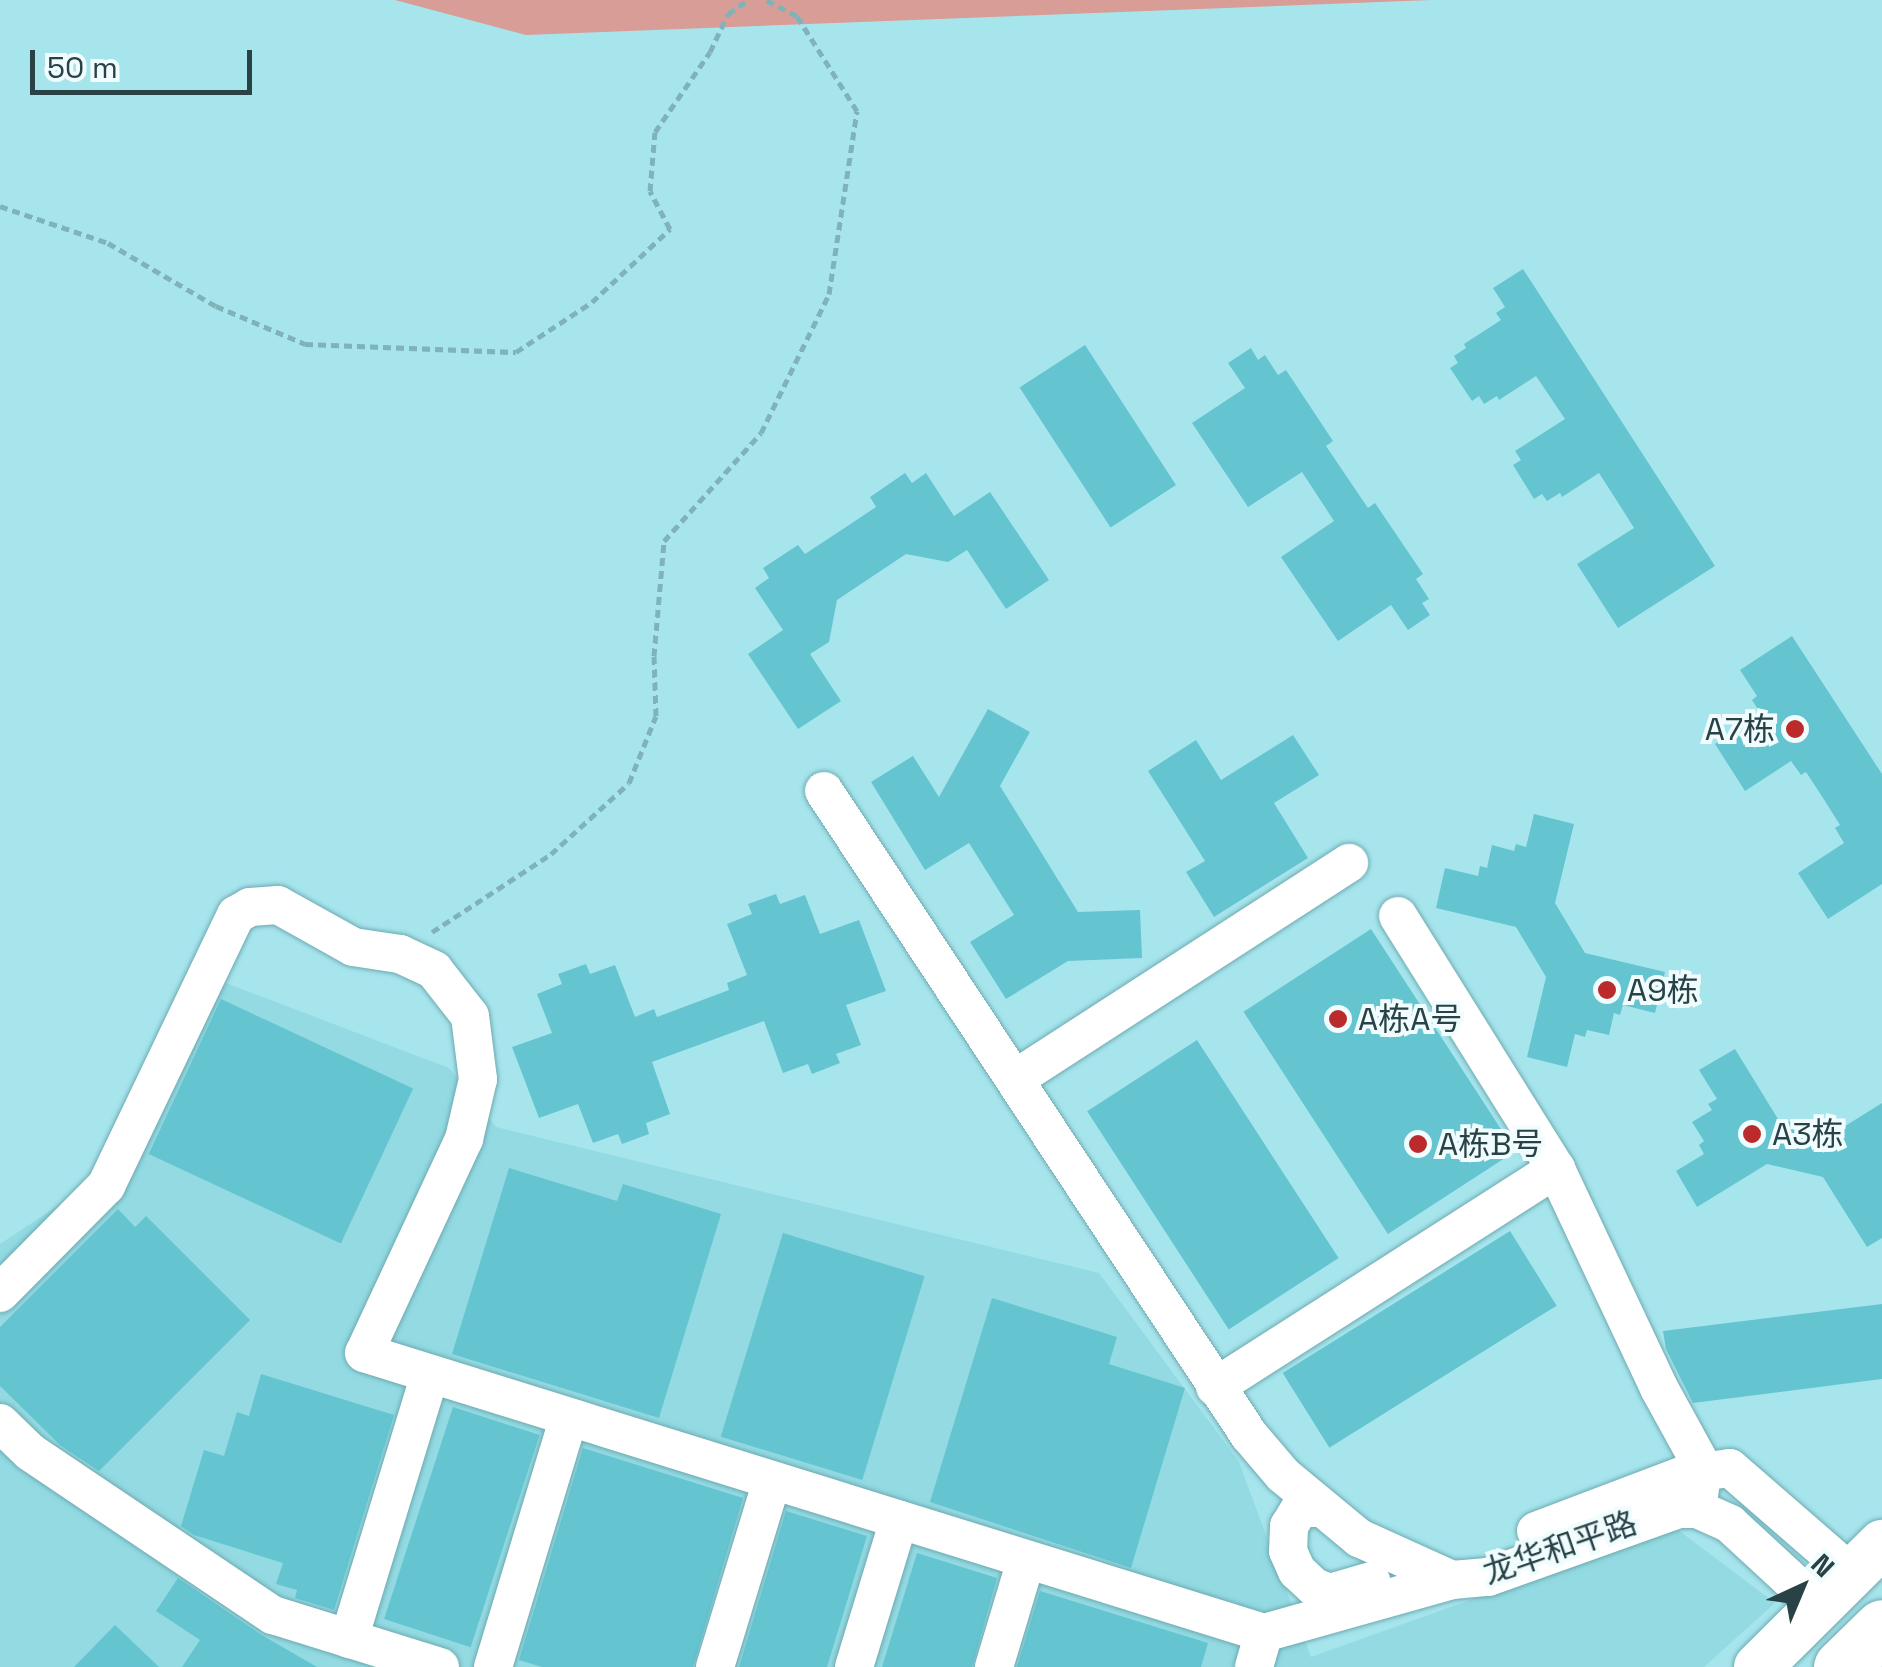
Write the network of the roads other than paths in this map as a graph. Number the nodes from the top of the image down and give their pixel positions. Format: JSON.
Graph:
{"nodes":[{"id":1,"x":824,"y":791,"type":"dead end"},
{"id":2,"x":1349,"y":863,"type":"dead end"},
{"id":3,"x":1398,"y":916,"type":"dead end"},
{"id":4,"x":1015,"y":1079,"type":"junction"},
{"id":5,"x":1556,"y":1168,"type":"junction"},
{"id":6,"x":0,"y":1293,"type":"edge"},
{"id":7,"x":430,"y":1374,"type":"junction"},
{"id":8,"x":1215,"y":1387,"type":"junction"},
{"id":9,"x":569,"y":1417,"type":"junction"},
{"id":10,"x":0,"y":1423,"type":"edge"},
{"id":11,"x":1703,"y":1468,"type":"junction"},
{"id":12,"x":772,"y":1480,"type":"junction"},
{"id":13,"x":1320,"y":1508,"type":"junction"},
{"id":14,"x":1698,"y":1509,"type":"junction"},
{"id":15,"x":899,"y":1520,"type":"junction"},
{"id":16,"x":1026,"y":1560,"type":"junction"},
{"id":17,"x":1415,"y":1566,"type":"junction"},
{"id":18,"x":1452,"y":1580,"type":"junction"},
{"id":19,"x":1859,"y":1580,"type":"edge"},
{"id":20,"x":1882,"y":1627,"type":"edge"},
{"id":21,"x":349,"y":1639,"type":"junction"},
{"id":22,"x":1882,"y":1646,"type":"edge"},
{"id":23,"x":1259,"y":1650,"type":"edge"},
{"id":24,"x":440,"y":1667,"type":"edge"},
{"id":25,"x":494,"y":1667,"type":"edge"},
{"id":26,"x":715,"y":1667,"type":"edge"},
{"id":27,"x":854,"y":1667,"type":"edge"},
{"id":28,"x":994,"y":1667,"type":"edge"},
{"id":29,"x":1758,"y":1667,"type":"edge"},
{"id":30,"x":1842,"y":1667,"type":"edge"}],
"edges":[{"from":1,"to":4,"type":"street"},
{"from":2,"to":4,"type":"street"},
{"from":3,"to":5,"type":"street"},
{"from":4,"to":8,"type":"street"},
{"from":5,"to":8,"type":"street"},
{"from":5,"to":11,"type":"street"},
{"from":6,"to":7,"type":"street"},
{"from":7,"to":9,"type":"street"},
{"from":7,"to":21,"type":"street"},
{"from":8,"to":13,"type":"street"},
{"from":9,"to":12,"type":"street"},
{"from":9,"to":25,"type":"street"},
{"from":10,"to":21,"type":"street"},
{"from":11,"to":14,"type":"street"},
{"from":11,"to":18,"type":"street","name":"龙华和平路"},
{"from":11,"to":19,"type":"street"},
{"from":12,"to":15,"type":"street"},
{"from":12,"to":26,"type":"street"},
{"from":13,"to":17,"type":"street"},
{"from":13,"to":17,"type":"street"},
{"from":14,"to":18,"type":"street","name":"龙华和平路"},
{"from":14,"to":19,"type":"street"},
{"from":15,"to":16,"type":"street"},
{"from":15,"to":27,"type":"street"},
{"from":16,"to":23,"type":"street"},
{"from":16,"to":28,"type":"street"},
{"from":17,"to":18,"type":"street"},
{"from":18,"to":23,"type":"street"},
{"from":19,"to":22,"type":"main road"},
{"from":19,"to":29,"type":"main road"},
{"from":20,"to":30,"type":"highway","bridge":true},
{"from":21,"to":24,"type":"street"}]}
